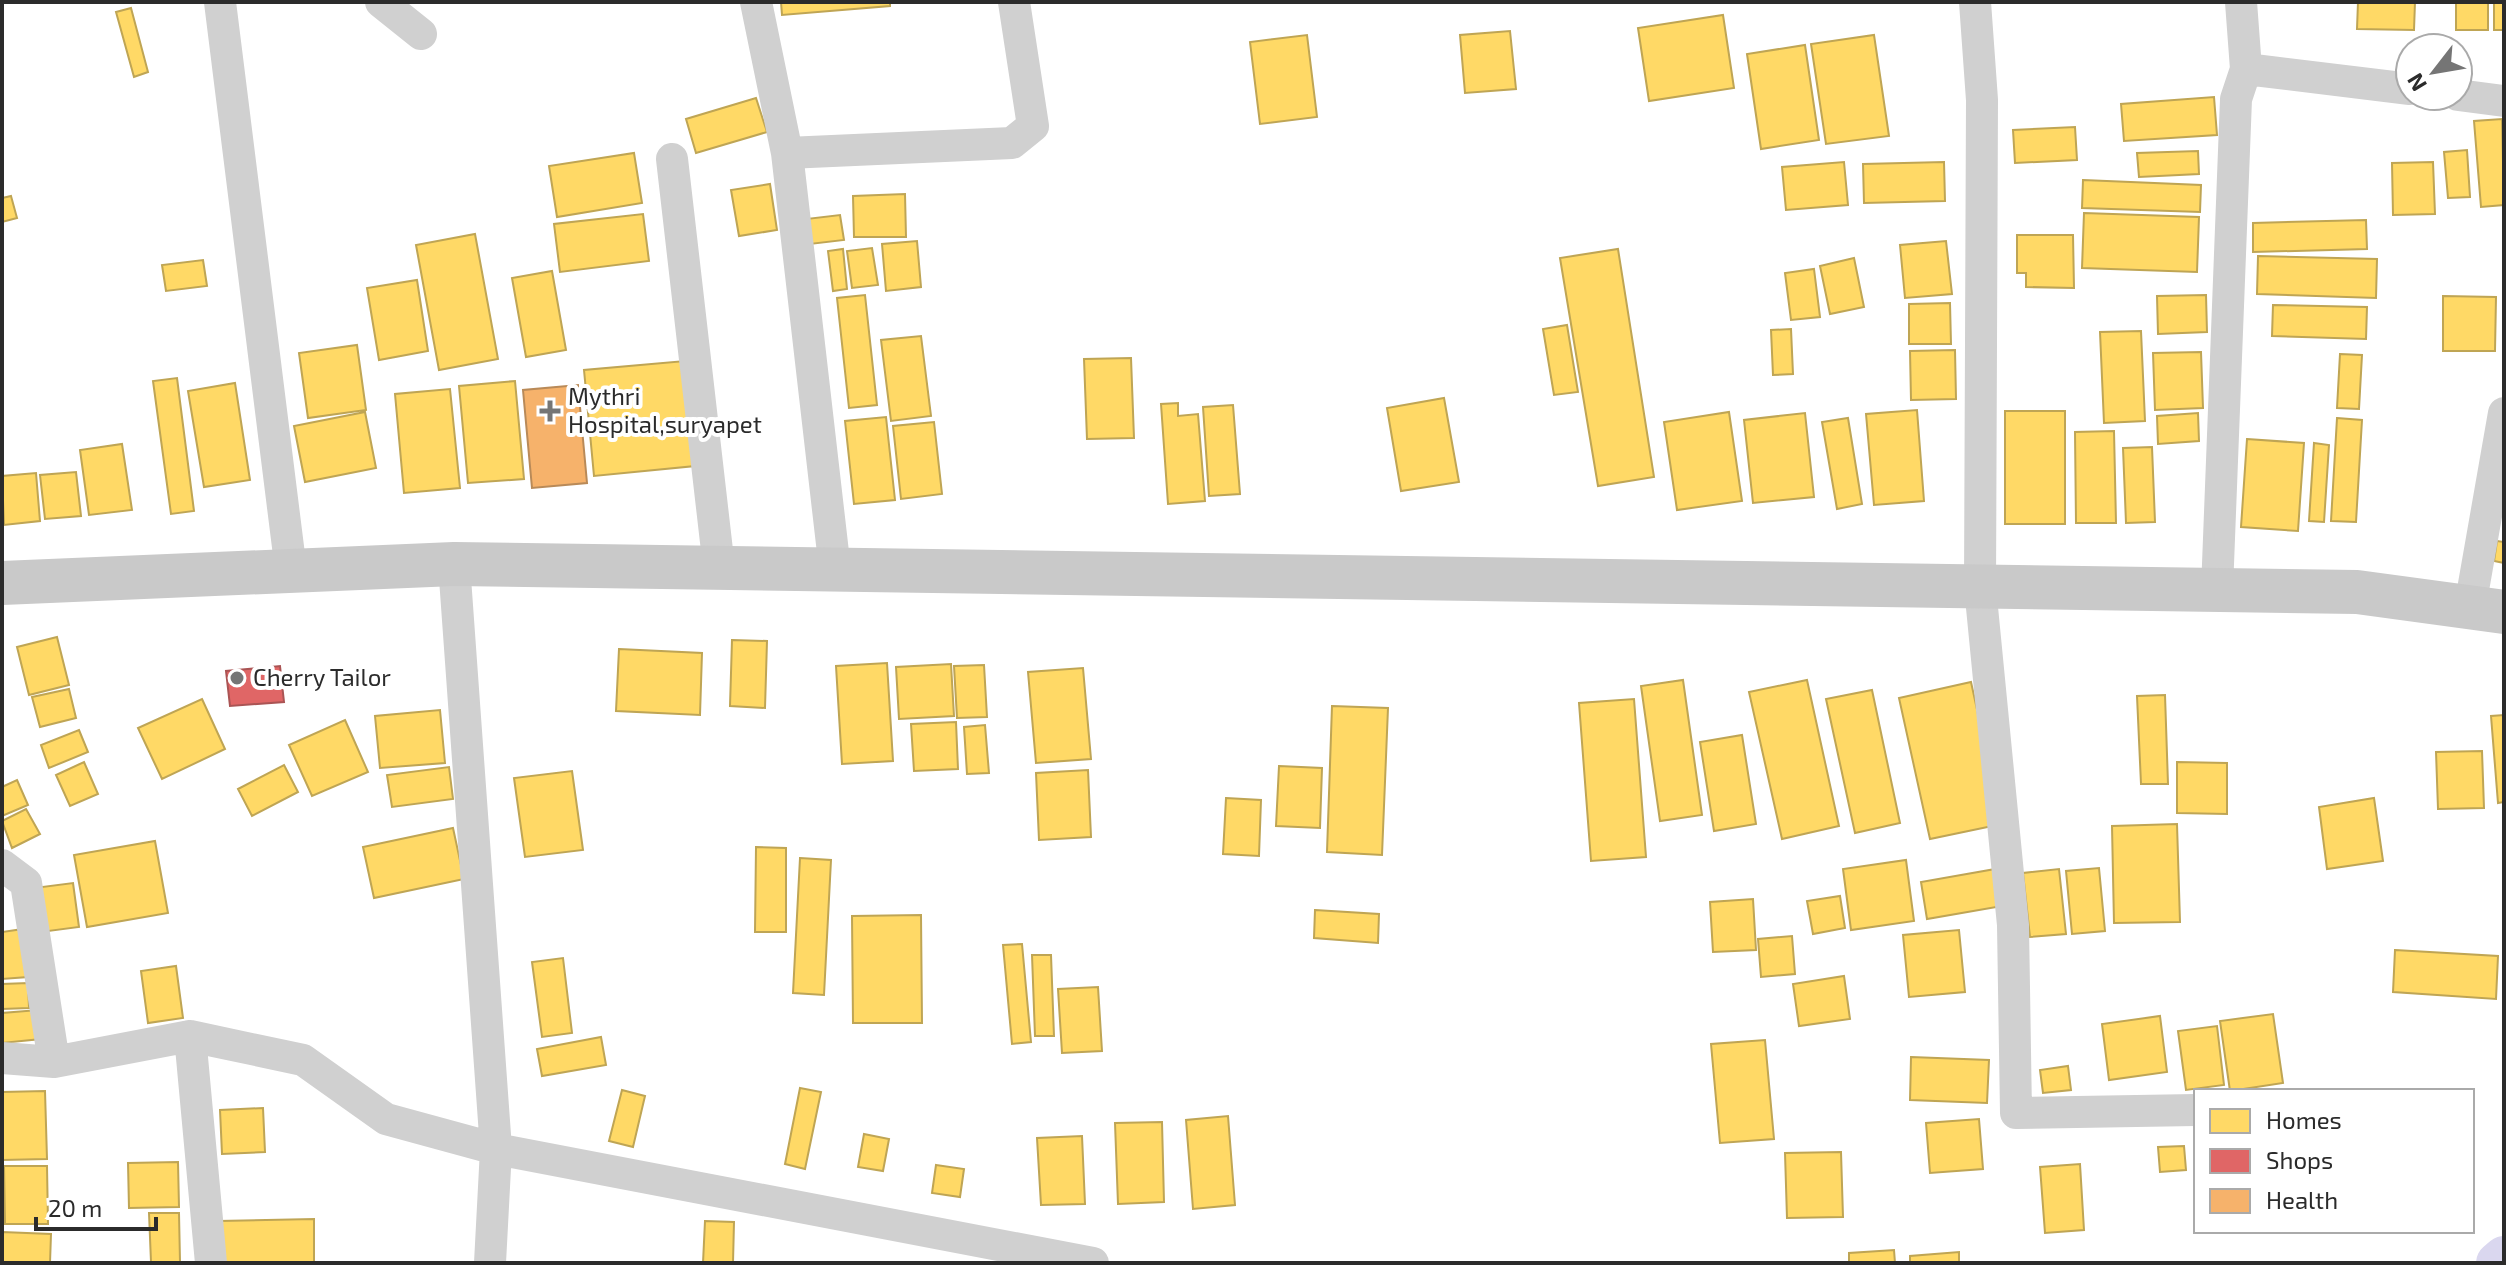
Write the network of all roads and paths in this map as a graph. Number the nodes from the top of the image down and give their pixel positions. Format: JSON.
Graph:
{"nodes":[{"id":1,"x":220,"y":2,"type":"edge"},
{"id":2,"x":381,"y":2,"type":"edge"},
{"id":3,"x":756,"y":2,"type":"edge"},
{"id":4,"x":1014,"y":2,"type":"edge"},
{"id":5,"x":1975,"y":2,"type":"edge"},
{"id":6,"x":2241,"y":2,"type":"edge"},
{"id":7,"x":421,"y":34,"type":"dead end"},
{"id":8,"x":2246,"y":69,"type":"junction"},
{"id":9,"x":2394,"y":87,"type":"edge"},
{"id":10,"x":2474,"y":97,"type":"edge"},
{"id":11,"x":2504,"y":101,"type":"edge"},
{"id":12,"x":787,"y":153,"type":"junction"},
{"id":13,"x":672,"y":159,"type":"dead end"},
{"id":14,"x":2504,"y":413,"type":"edge"},
{"id":15,"x":454,"y":564,"type":"junction"},
{"id":16,"x":719,"y":568,"type":"junction"},
{"id":17,"x":835,"y":570,"type":"junction"},
{"id":18,"x":291,"y":571,"type":"junction"},
{"id":19,"x":3,"y":575,"type":"edge"},
{"id":20,"x":1980,"y":587,"type":"junction"},
{"id":21,"x":2217,"y":590,"type":"junction"},
{"id":22,"x":2487,"y":610,"type":"edge"},
{"id":23,"x":2,"y":865,"type":"edge"},
{"id":24,"x":190,"y":1036,"type":"junction"},
{"id":25,"x":2,"y":1058,"type":"edge"},
{"id":26,"x":54,"y":1062,"type":"junction"},
{"id":27,"x":2194,"y":1110,"type":"edge"},
{"id":28,"x":496,"y":1149,"type":"junction"},
{"id":29,"x":211,"y":1263,"type":"edge"},
{"id":30,"x":490,"y":1263,"type":"edge"},
{"id":31,"x":1093,"y":1263,"type":"edge"}],
"edges":[{"from":1,"to":18,"type":"street"},
{"from":2,"to":7,"type":"street"},
{"from":3,"to":12,"type":"street"},
{"from":4,"to":12,"type":"street"},
{"from":5,"to":20,"type":"street"},
{"from":6,"to":8,"type":"street"},
{"from":8,"to":9,"type":"street"},
{"from":8,"to":21,"type":"street"},
{"from":10,"to":11,"type":"street"},
{"from":12,"to":17,"type":"street"},
{"from":13,"to":16,"type":"street"},
{"from":14,"to":22,"type":"street"},
{"from":15,"to":16,"type":"main road"},
{"from":15,"to":18,"type":"main road"},
{"from":15,"to":28,"type":"street"},
{"from":16,"to":17,"type":"main road"},
{"from":17,"to":20,"type":"main road"},
{"from":18,"to":19,"type":"main road"},
{"from":20,"to":21,"type":"main road"},
{"from":20,"to":27,"type":"street"},
{"from":21,"to":22,"type":"main road"},
{"from":23,"to":26,"type":"street"},
{"from":24,"to":26,"type":"street"},
{"from":24,"to":28,"type":"street"},
{"from":24,"to":29,"type":"street"},
{"from":25,"to":26,"type":"street"},
{"from":28,"to":30,"type":"street"},
{"from":28,"to":31,"type":"street"}]}
